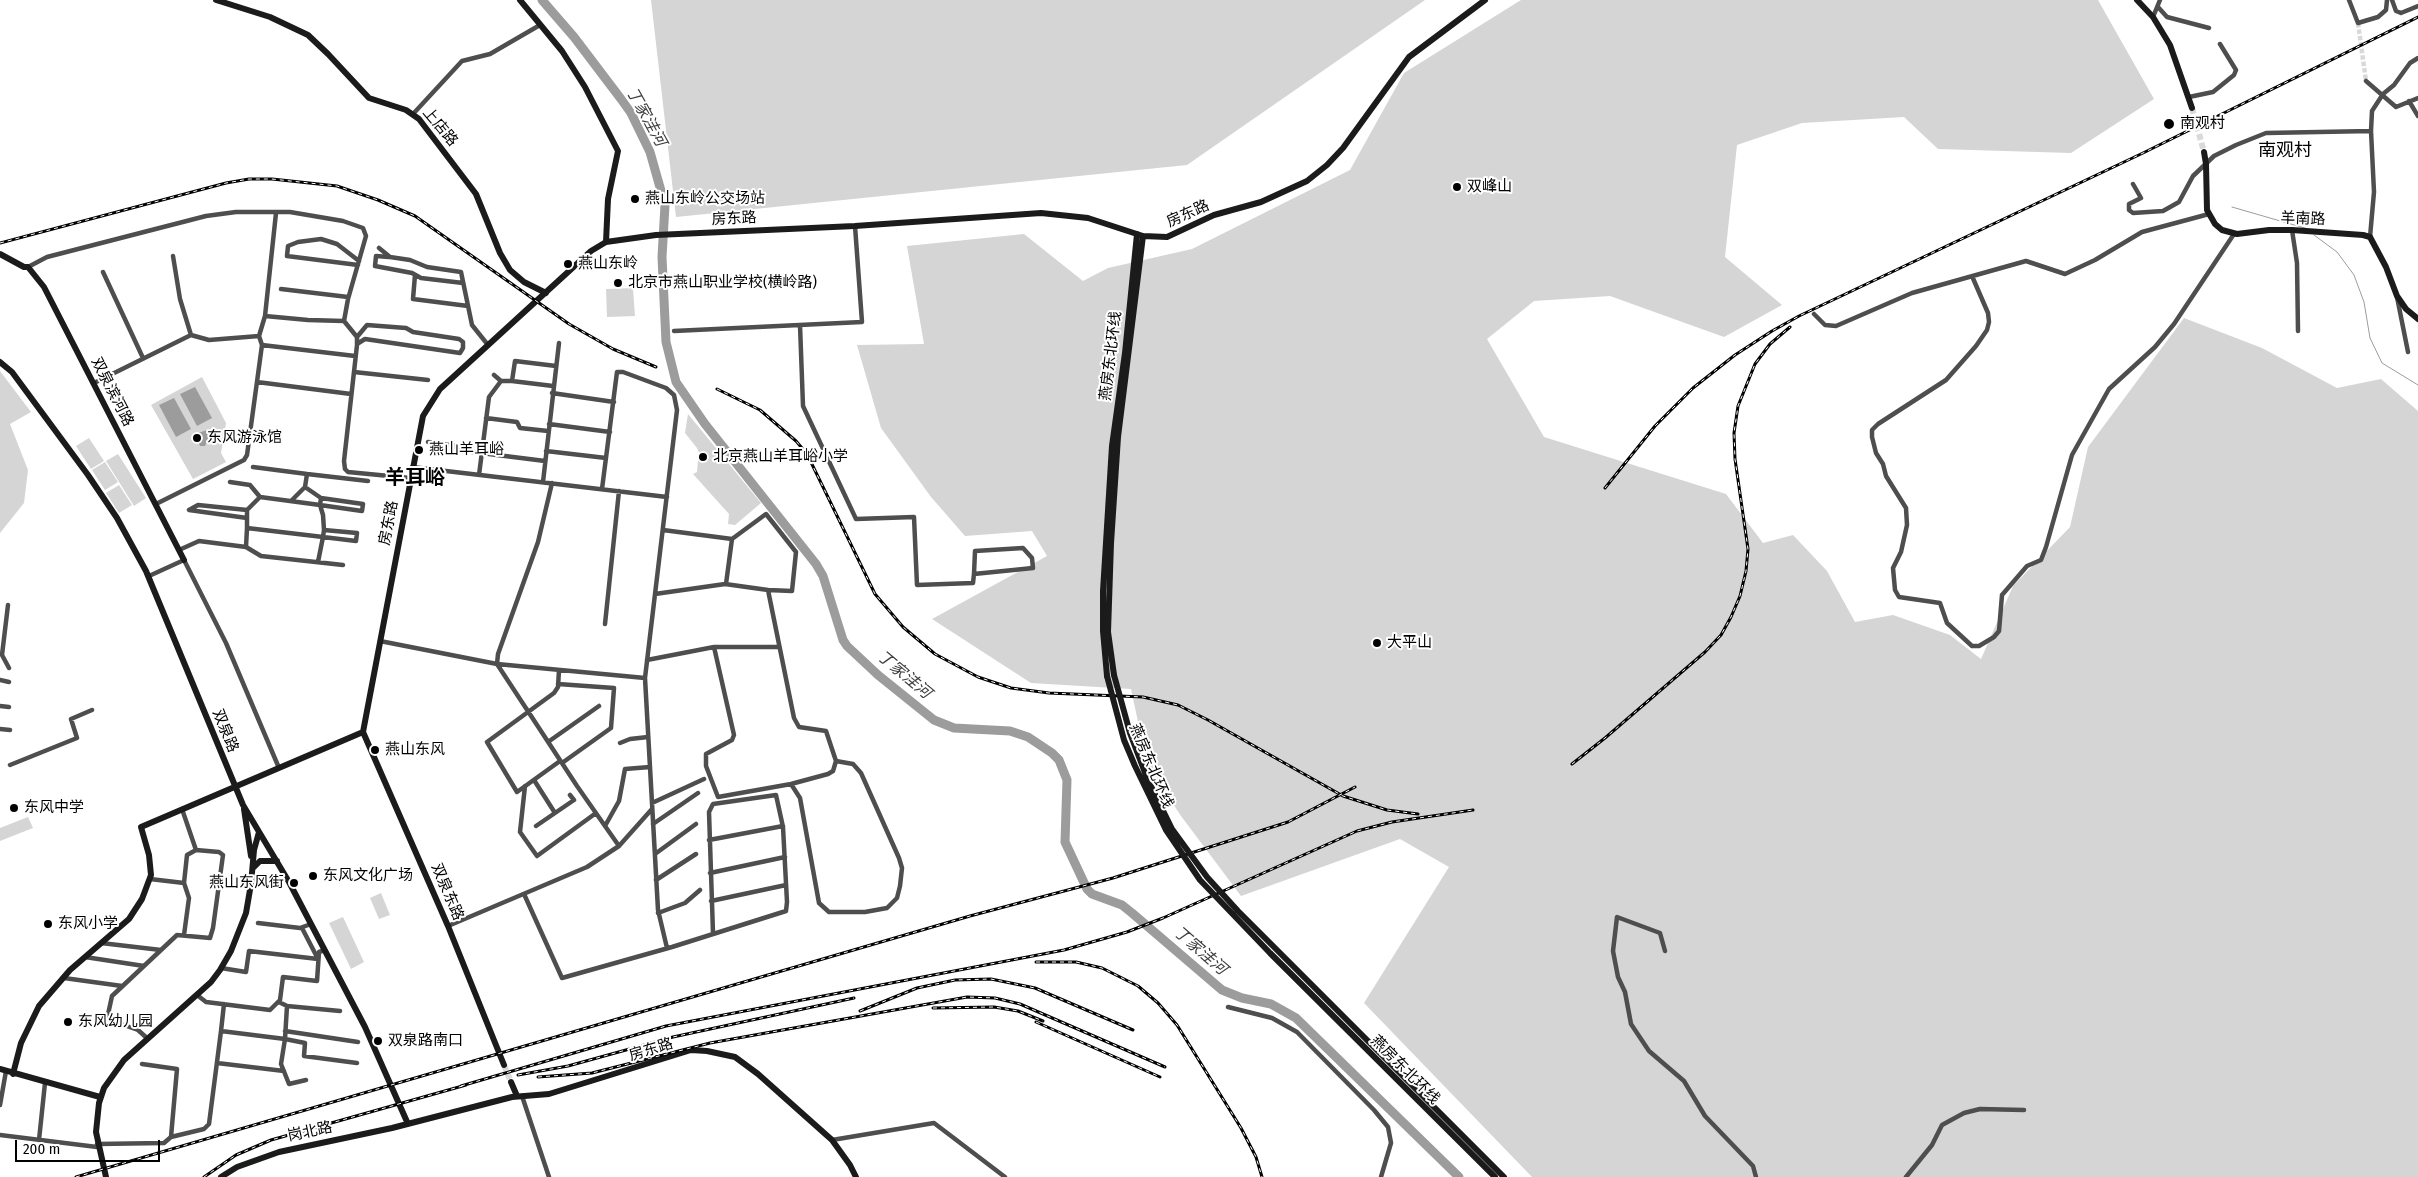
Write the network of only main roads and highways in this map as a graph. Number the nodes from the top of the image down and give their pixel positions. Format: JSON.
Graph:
{"nodes":[{"id":1,"x":216,"y":0,"type":"edge"},
{"id":2,"x":520,"y":0,"type":"edge"},
{"id":3,"x":1485,"y":0,"type":"edge"},
{"id":4,"x":2137,"y":0,"type":"edge"},
{"id":5,"x":2192,"y":108,"type":"tunnel mouth"},
{"id":6,"x":2204,"y":152,"type":"tunnel mouth"},
{"id":7,"x":1140,"y":235,"type":"junction"},
{"id":8,"x":606,"y":242,"type":"junction"},
{"id":9,"x":0,"y":254,"type":"edge"},
{"id":10,"x":546,"y":292,"type":"junction"},
{"id":11,"x":2418,"y":319,"type":"edge"},
{"id":12,"x":0,"y":362,"type":"edge"},
{"id":13,"x":184,"y":560,"type":"road end"},
{"id":14,"x":1111,"y":675,"type":"junction"},
{"id":15,"x":363,"y":732,"type":"junction"},
{"id":16,"x":235,"y":787,"type":"junction"},
{"id":17,"x":244,"y":805,"type":"junction"},
{"id":18,"x":259,"y":832,"type":"junction"},
{"id":19,"x":276,"y":861,"type":"junction"},
{"id":20,"x":252,"y":869,"type":"junction"},
{"id":21,"x":504,"y":1065,"type":"tunnel mouth"},
{"id":22,"x":3,"y":1070,"type":"edge"},
{"id":23,"x":13,"y":1074,"type":"junction"},
{"id":24,"x":511,"y":1082,"type":"tunnel mouth"},
{"id":25,"x":520,"y":1096,"type":"junction"},
{"id":26,"x":100,"y":1097,"type":"junction"},
{"id":27,"x":408,"y":1124,"type":"junction"},
{"id":28,"x":106,"y":1177,"type":"edge"},
{"id":29,"x":221,"y":1177,"type":"edge"},
{"id":30,"x":856,"y":1177,"type":"edge"},
{"id":31,"x":1495,"y":1177,"type":"edge"},
{"id":32,"x":1504,"y":1177,"type":"edge"}],
"edges":[{"from":1,"to":10,"type":"main road","name":"上店路"},
{"from":2,"to":8,"type":"main road"},
{"from":3,"to":7,"type":"main road","name":"房东路"},
{"from":4,"to":5,"type":"main road"},
{"from":6,"to":11,"type":"main road","name":"羊南路"},
{"from":7,"to":8,"type":"main road","name":"房东路"},
{"from":7,"to":14,"type":"main road","name":"燕房东北环线"},
{"from":8,"to":10,"type":"main road","name":"房东路"},
{"from":9,"to":13,"type":"main road","name":"双泉滨河路"},
{"from":10,"to":15,"type":"main road","name":"房东路"},
{"from":12,"to":16,"type":"main road","name":"双泉路"},
{"from":14,"to":31,"type":"main road","name":"燕房东北环线","bridge":true},
{"from":14,"to":32,"type":"main road","name":"燕房东北环线","bridge":true},
{"from":15,"to":16,"type":"main road"},
{"from":15,"to":21,"type":"main road","name":"双泉东路"},
{"from":16,"to":17,"type":"main road","name":"双泉路"},
{"from":16,"to":23,"type":"main road"},
{"from":17,"to":18,"type":"main road","name":"双泉路"},
{"from":17,"to":20,"type":"main road"},
{"from":18,"to":19,"type":"main road","name":"双泉路"},
{"from":18,"to":20,"type":"main road"},
{"from":19,"to":20,"type":"main road"},
{"from":19,"to":27,"type":"main road","name":"双泉路"},
{"from":20,"to":26,"type":"main road"},
{"from":22,"to":23,"type":"main road"},
{"from":23,"to":26,"type":"main road"},
{"from":24,"to":25,"type":"main road"},
{"from":25,"to":27,"type":"main road","name":"房东路"},
{"from":25,"to":30,"type":"main road","name":"房东路"},
{"from":26,"to":28,"type":"main road"},
{"from":27,"to":29,"type":"main road","name":"岗北路"}]}
